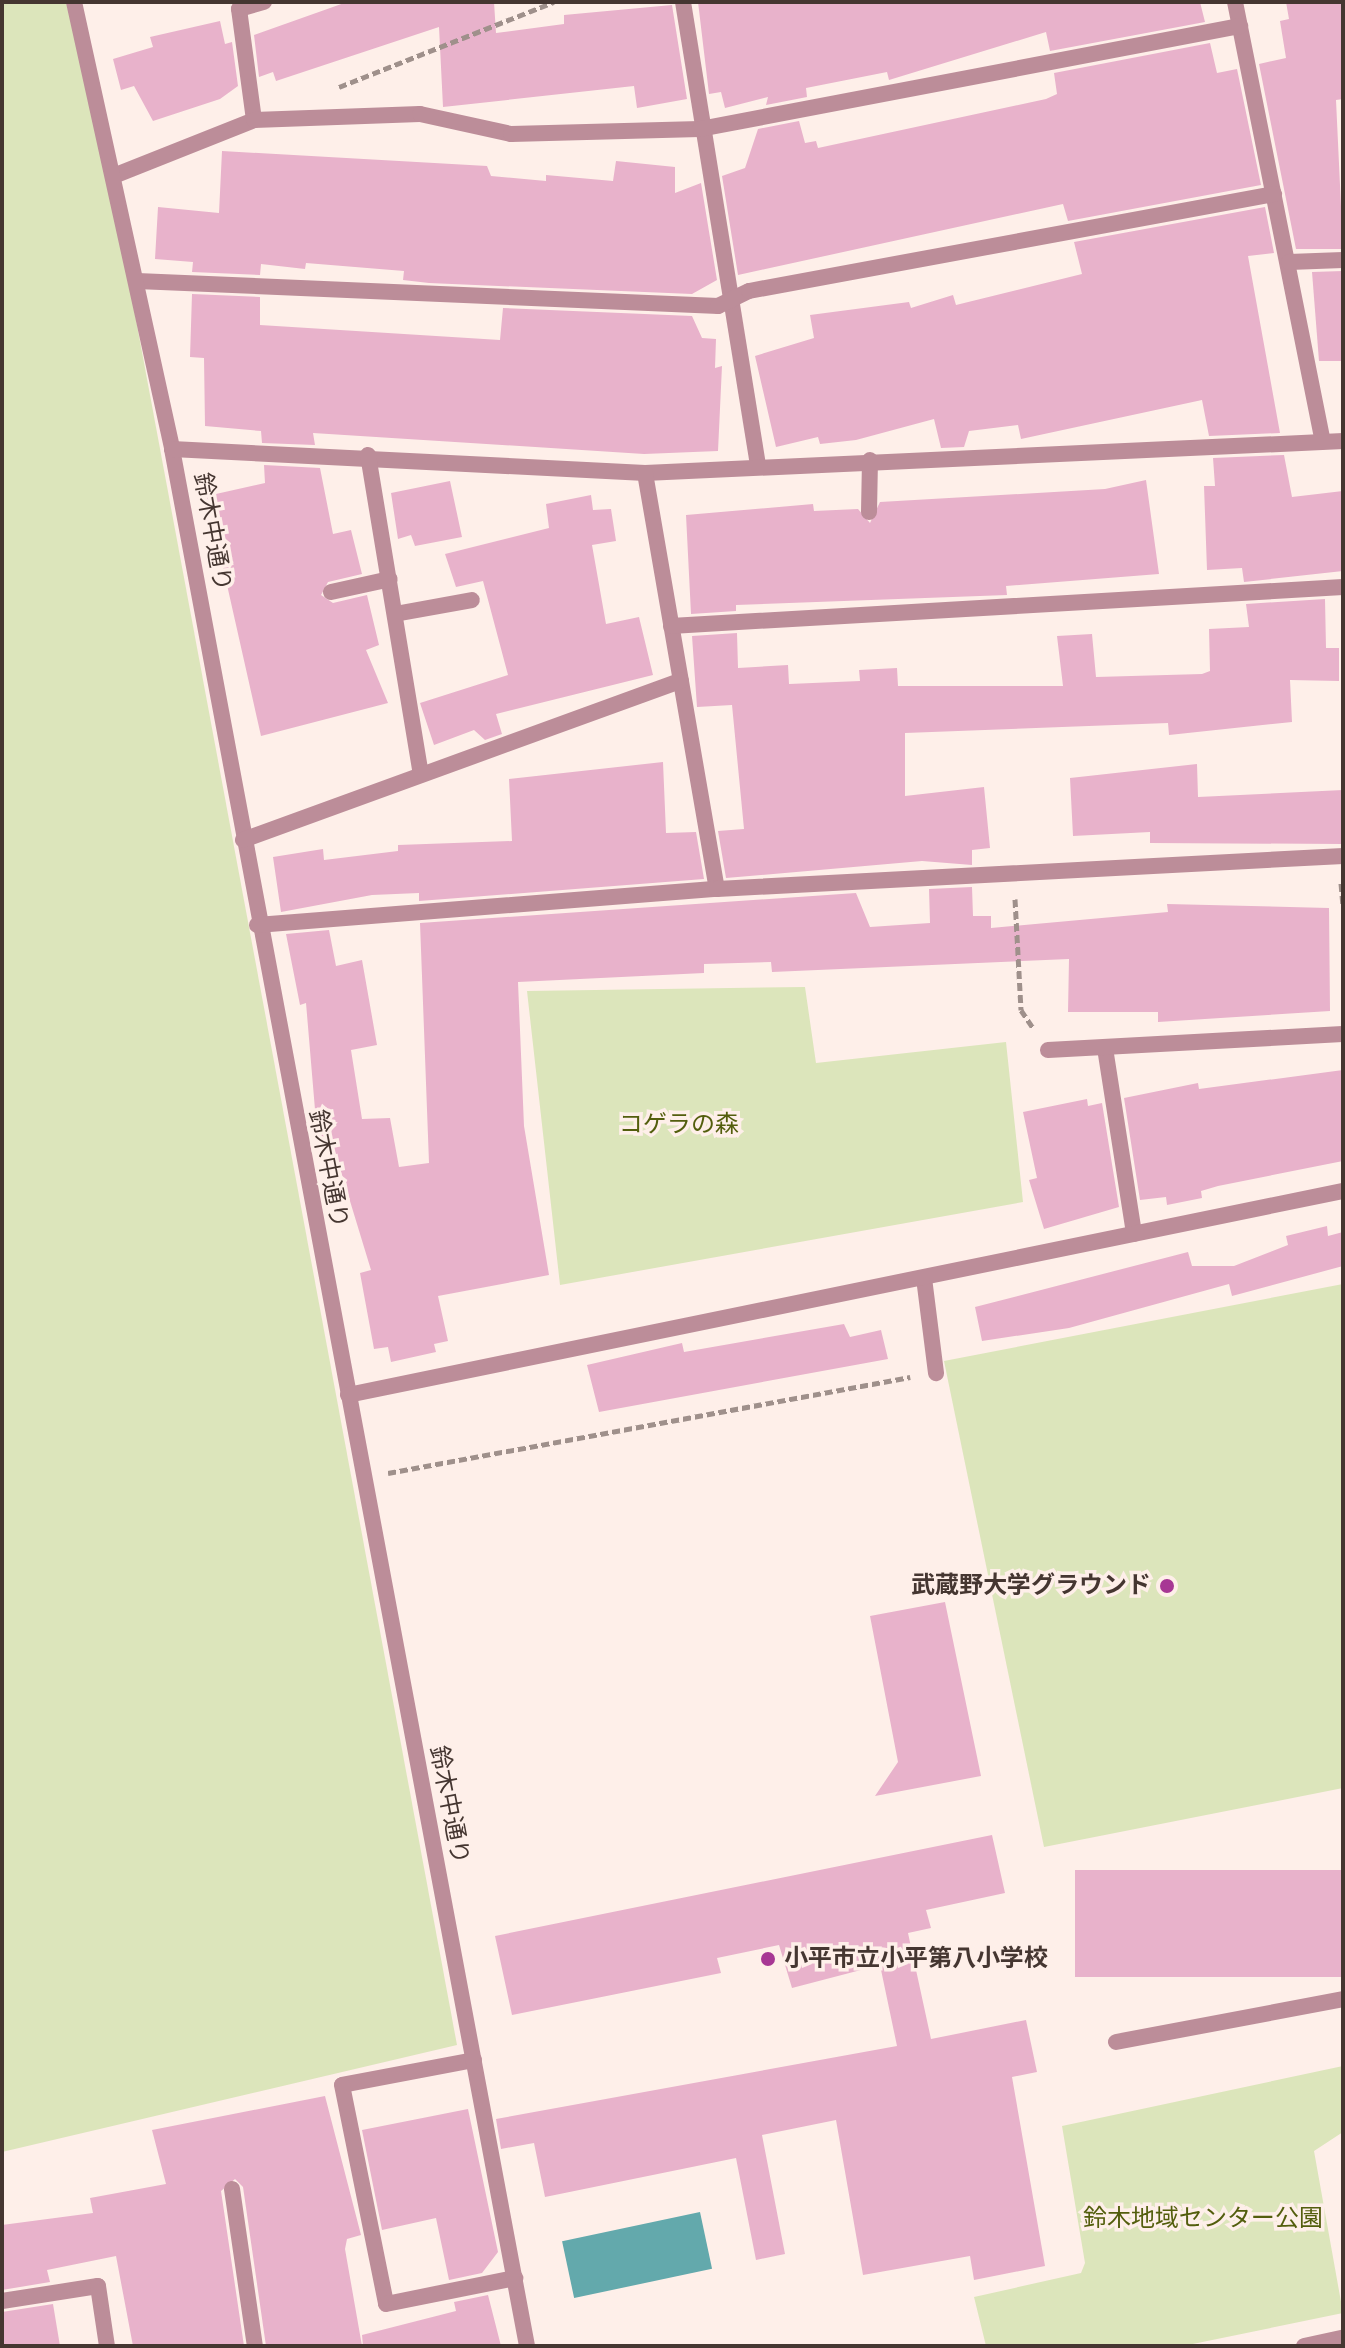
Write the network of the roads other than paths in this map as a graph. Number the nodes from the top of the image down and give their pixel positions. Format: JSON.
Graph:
{"nodes":[{"id":1,"x":74,"y":2,"type":"edge"},
{"id":2,"x":264,"y":2,"type":"edge"},
{"id":3,"x":683,"y":2,"type":"edge"},
{"id":4,"x":1235,"y":2,"type":"edge"},
{"id":5,"x":1240,"y":26,"type":"junction"},
{"id":6,"x":254,"y":120,"type":"junction"},
{"id":7,"x":700,"y":129,"type":"junction"},
{"id":8,"x":116,"y":175,"type":"junction"},
{"id":9,"x":1274,"y":194,"type":"junction"},
{"id":10,"x":1343,"y":260,"type":"edge"},
{"id":11,"x":1289,"y":262,"type":"junction"},
{"id":12,"x":137,"y":281,"type":"junction"},
{"id":13,"x":732,"y":301,"type":"junction"},
{"id":14,"x":1323,"y":441,"type":"junction"},
{"id":15,"x":1343,"y":441,"type":"edge"},
{"id":16,"x":172,"y":449,"type":"junction"},
{"id":17,"x":368,"y":455,"type":"junction"},
{"id":18,"x":870,"y":460,"type":"junction"},
{"id":19,"x":758,"y":467,"type":"junction"},
{"id":20,"x":645,"y":473,"type":"junction"},
{"id":21,"x":869,"y":512,"type":"dead end"},
{"id":22,"x":390,"y":579,"type":"junction"},
{"id":23,"x":1343,"y":587,"type":"edge"},
{"id":24,"x":331,"y":592,"type":"dead end"},
{"id":25,"x":472,"y":600,"type":"dead end"},
{"id":26,"x":395,"y":614,"type":"junction"},
{"id":27,"x":671,"y":626,"type":"junction"},
{"id":28,"x":681,"y":681,"type":"junction"},
{"id":29,"x":421,"y":774,"type":"junction"},
{"id":30,"x":243,"y":840,"type":"junction"},
{"id":31,"x":1343,"y":856,"type":"edge"},
{"id":32,"x":717,"y":889,"type":"junction"},
{"id":33,"x":257,"y":925,"type":"junction"},
{"id":34,"x":1343,"y":1034,"type":"edge"},
{"id":35,"x":1105,"y":1048,"type":"junction"},
{"id":36,"x":1048,"y":1050,"type":"road end"},
{"id":37,"x":1343,"y":1191,"type":"edge"},
{"id":38,"x":1134,"y":1234,"type":"junction"},
{"id":39,"x":924,"y":1278,"type":"junction"},
{"id":40,"x":936,"y":1373,"type":"road end"},
{"id":41,"x":348,"y":1395,"type":"junction"},
{"id":42,"x":1343,"y":1999,"type":"edge"},
{"id":43,"x":1116,"y":2042,"type":"dead end"},
{"id":44,"x":474,"y":2060,"type":"junction"},
{"id":45,"x":232,"y":2189,"type":"dead end"},
{"id":46,"x":515,"y":2278,"type":"junction"},
{"id":47,"x":2,"y":2301,"type":"edge"},
{"id":48,"x":1343,"y":2338,"type":"edge"},
{"id":49,"x":107,"y":2346,"type":"edge"},
{"id":50,"x":255,"y":2346,"type":"edge"},
{"id":51,"x":527,"y":2346,"type":"edge"},
{"id":52,"x":1304,"y":2346,"type":"edge"}],
"edges":[{"from":1,"to":8,"type":"street","name":"鈴木中通り"},
{"from":2,"to":6,"type":"street"},
{"from":3,"to":7,"type":"street"},
{"from":4,"to":5,"type":"street"},
{"from":5,"to":7,"type":"street"},
{"from":5,"to":9,"type":"street"},
{"from":6,"to":7,"type":"street"},
{"from":6,"to":8,"type":"street"},
{"from":7,"to":13,"type":"street"},
{"from":8,"to":12,"type":"street","name":"鈴木中通り"},
{"from":9,"to":11,"type":"street"},
{"from":9,"to":13,"type":"street"},
{"from":10,"to":11,"type":"street"},
{"from":11,"to":14,"type":"street"},
{"from":12,"to":13,"type":"street"},
{"from":12,"to":16,"type":"street","name":"鈴木中通り"},
{"from":13,"to":19,"type":"street"},
{"from":14,"to":15,"type":"street"},
{"from":14,"to":18,"type":"street"},
{"from":16,"to":17,"type":"street"},
{"from":16,"to":30,"type":"street","name":"鈴木中通り"},
{"from":17,"to":20,"type":"street"},
{"from":17,"to":22,"type":"street"},
{"from":18,"to":19,"type":"street"},
{"from":18,"to":21,"type":"street"},
{"from":19,"to":20,"type":"street"},
{"from":20,"to":27,"type":"street"},
{"from":22,"to":24,"type":"street"},
{"from":22,"to":26,"type":"street"},
{"from":23,"to":27,"type":"street"},
{"from":25,"to":26,"type":"street"},
{"from":26,"to":29,"type":"street"},
{"from":27,"to":28,"type":"street"},
{"from":28,"to":29,"type":"street"},
{"from":28,"to":32,"type":"street"},
{"from":29,"to":30,"type":"street"},
{"from":30,"to":33,"type":"street","name":"鈴木中通り"},
{"from":31,"to":32,"type":"street"},
{"from":32,"to":33,"type":"street"},
{"from":33,"to":41,"type":"street","name":"鈴木中通り"},
{"from":34,"to":35,"type":"street"},
{"from":35,"to":36,"type":"street"},
{"from":35,"to":38,"type":"street"},
{"from":37,"to":38,"type":"street"},
{"from":38,"to":39,"type":"street"},
{"from":39,"to":40,"type":"street"},
{"from":39,"to":41,"type":"street"},
{"from":41,"to":44,"type":"street","name":"鈴木中通り"},
{"from":42,"to":43,"type":"street"},
{"from":44,"to":46,"type":"street","name":"鈴木中通り"},
{"from":44,"to":46,"type":"street"},
{"from":45,"to":50,"type":"street"},
{"from":46,"to":51,"type":"street","name":"鈴木中通り"},
{"from":47,"to":49,"type":"street"},
{"from":48,"to":52,"type":"street"}]}
